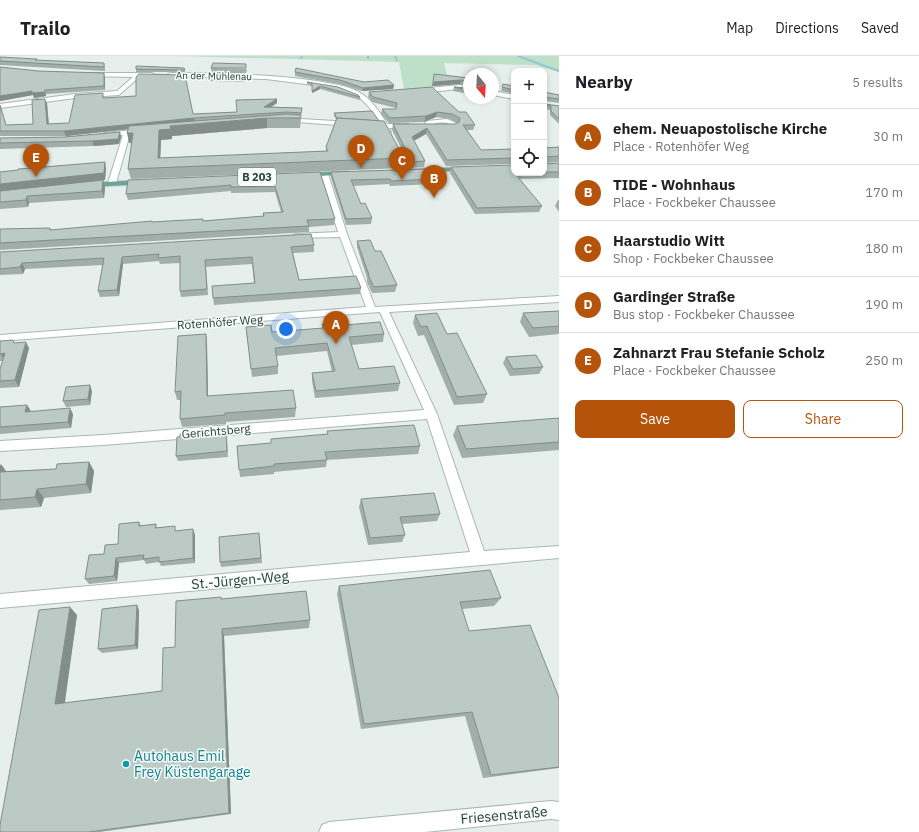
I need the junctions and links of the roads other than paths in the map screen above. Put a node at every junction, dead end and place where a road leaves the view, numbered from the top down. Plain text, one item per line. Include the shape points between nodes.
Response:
1 (80, 74) edge
2 (157, 75) edge
3 (164, 75) edge
4 (137, 76) junction
5 (463, 88) edge
6 (413, 91) edge
7 (368, 94) edge
8 (499, 94) edge
9 (361, 95) junction
10 (511, 96) edge
11 (0, 106) edge
12 (280, 120) edge
13 (420, 125) edge
14 (386, 127) junction
15 (149, 130) edge
16 (127, 133) junction
17 (97, 136) edge
18 (476, 168) edge
19 (404, 171) joint
20 (353, 173) edge
21 (324, 174) junction
22 (300, 175) edge
23 (151, 182) edge
24 (112, 183) junction
25 (81, 186) edge
26 (342, 234) junction
27 (287, 237) edge
28 (559, 299) edge
29 (377, 310) junction
30 (0, 338) edge
31 (431, 414) junction
32 (0, 446) edge
33 (559, 552) edge
34 (479, 558) junction
35 (0, 601) edge
36 (559, 811) edge
37 (329, 832) edge

1 - 4 street
2 - 4 street
3 - 9 street, An der Mühlenau via 303,80 339,87
4 - 11 street via 119,93
5 - 6 street
7 - 9 street
8 - 10 street
9 - 14 street, An der Mühlenau
12 - 14 street
13 - 14 street
14 - 19 street, An der Mühlenau
15 - 16 street
16 - 17 street
16 - 24 street
18 - 19 main road
20 - 21 main road
21 - 22 main road
21 - 26 street
23 - 24 main road
24 - 25 main road
26 - 27 street
26 - 29 street
28 - 29 street, Rotenhöfer Weg
29 - 30 street, Rotenhöfer Weg
29 - 31 street
31 - 32 street, Gerichtsberg
31 - 34 street
33 - 34 street, St.-Jürgen-Weg
34 - 35 street, St.-Jürgen-Weg
36 - 37 street, Friesenstraße

